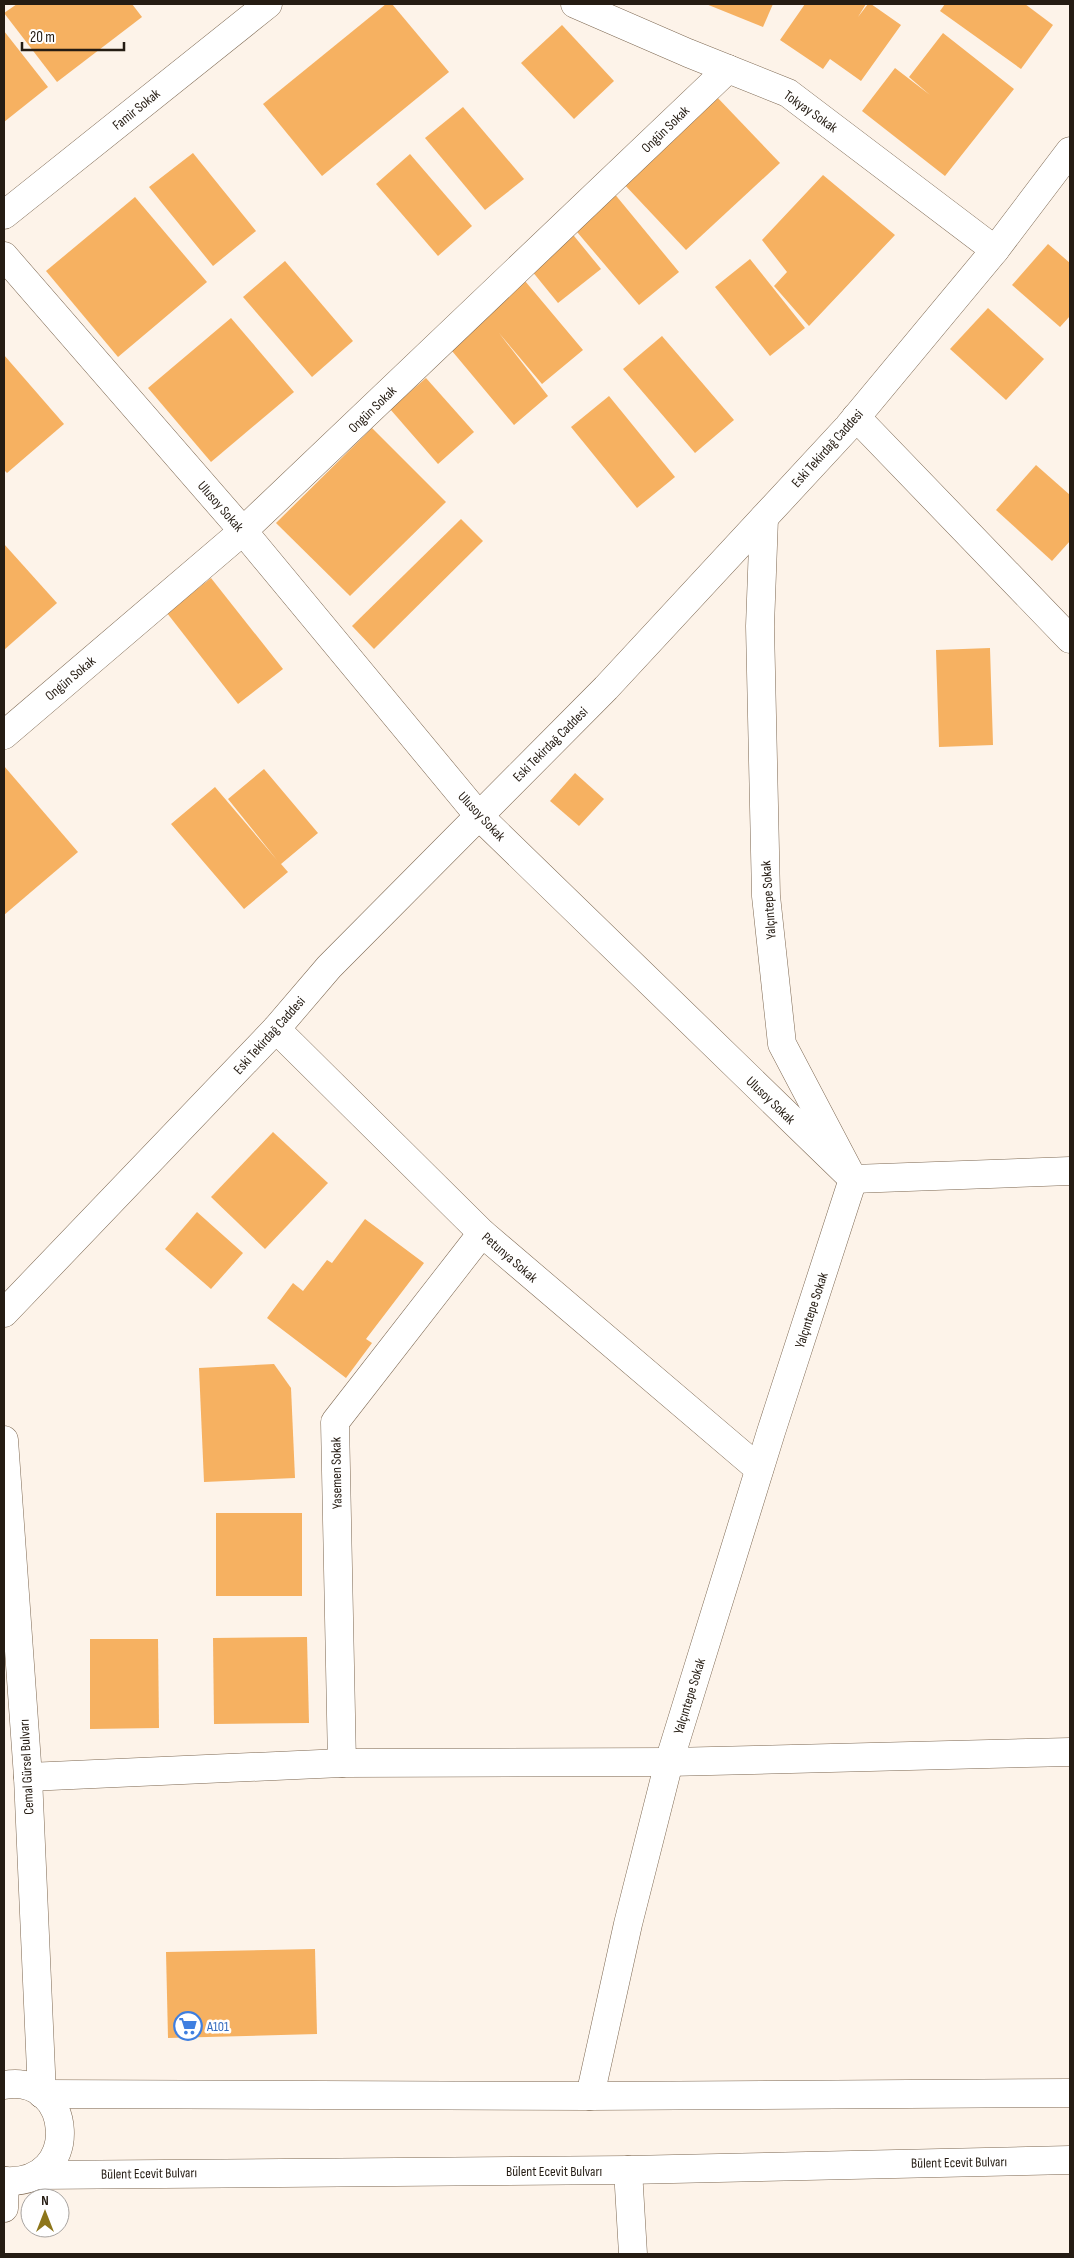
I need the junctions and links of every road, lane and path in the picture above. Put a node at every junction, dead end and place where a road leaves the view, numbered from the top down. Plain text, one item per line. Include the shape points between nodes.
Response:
1 (268, 4) edge
2 (575, 4) edge
3 (728, 69) junction
4 (1070, 151) edge
5 (4, 215) edge
6 (995, 250) junction
7 (4, 256) edge
8 (856, 417) junction
9 (764, 518) junction
10 (243, 531) junction
11 (1070, 639) edge
12 (4, 735) edge
13 (479, 816) junction
14 (276, 1029) junction
15 (1070, 1171) edge
16 (853, 1179) junction
17 (482, 1233) junction
18 (4, 1313) edge
19 (4, 1440) edge
20 (759, 1469) junction
21 (1070, 1752) edge
22 (669, 1762) junction
23 (342, 1763) junction
24 (28, 1777) junction
25 (4, 2085) edge
26 (1070, 2093) edge
27 (42, 2094) junction
28 (590, 2096) junction
29 (1070, 2160) edge
30 (628, 2170) junction
31 (37, 2175) junction
32 (4, 2190) edge
33 (633, 2254) edge

1 - 5 street, Famir Sokak
2 - 3 street, Tokyay Sokak
3 - 6 street, Tokyay Sokak via 788,93
3 - 10 street, Ongün Sokak
4 - 6 street, Eski Tekirdağ Caddesi
6 - 8 street, Eski Tekirdağ Caddesi
7 - 10 street, Ulusoy Sokak
8 - 9 street, Eski Tekirdağ Caddesi
8 - 11 street
9 - 13 street, Eski Tekirdağ Caddesi via 606,688
9 - 16 street, Yalçıntepe Sokak via 760,626 766,896 782,1044
10 - 12 street, Ongün Sokak
10 - 13 street, Ulusoy Sokak
13 - 14 street, Eski Tekirdağ Caddesi via 329,967
13 - 16 street, Ulusoy Sokak
14 - 17 street, Petunya Sokak
14 - 18 street, Eski Tekirdağ Caddesi
15 - 16 street
16 - 20 street, Yalçıntepe Sokak
17 - 20 street, Petunya Sokak
17 - 23 street, Yasemen Sokak via 335,1422
19 - 24 street, Cemal Gürsel Bulvarı
20 - 22 street, Yalçıntepe Sokak
21 - 22 street
22 - 23 street
22 - 28 street, Yalçıntepe Sokak via 628,1924
23 - 24 street
24 - 27 street, Cemal Gürsel Bulvarı
25 - 27 street via 28,2086
26 - 28 street
27 - 28 street
27 - 31 street via 53,2105 60,2120 61,2136 58,2151
29 - 30 street, Bülent Ecevit Bulvarı
30 - 31 street, Bülent Ecevit Bulvarı
30 - 33 street
31 - 32 street, Bülent Ecevit Bulvarı

